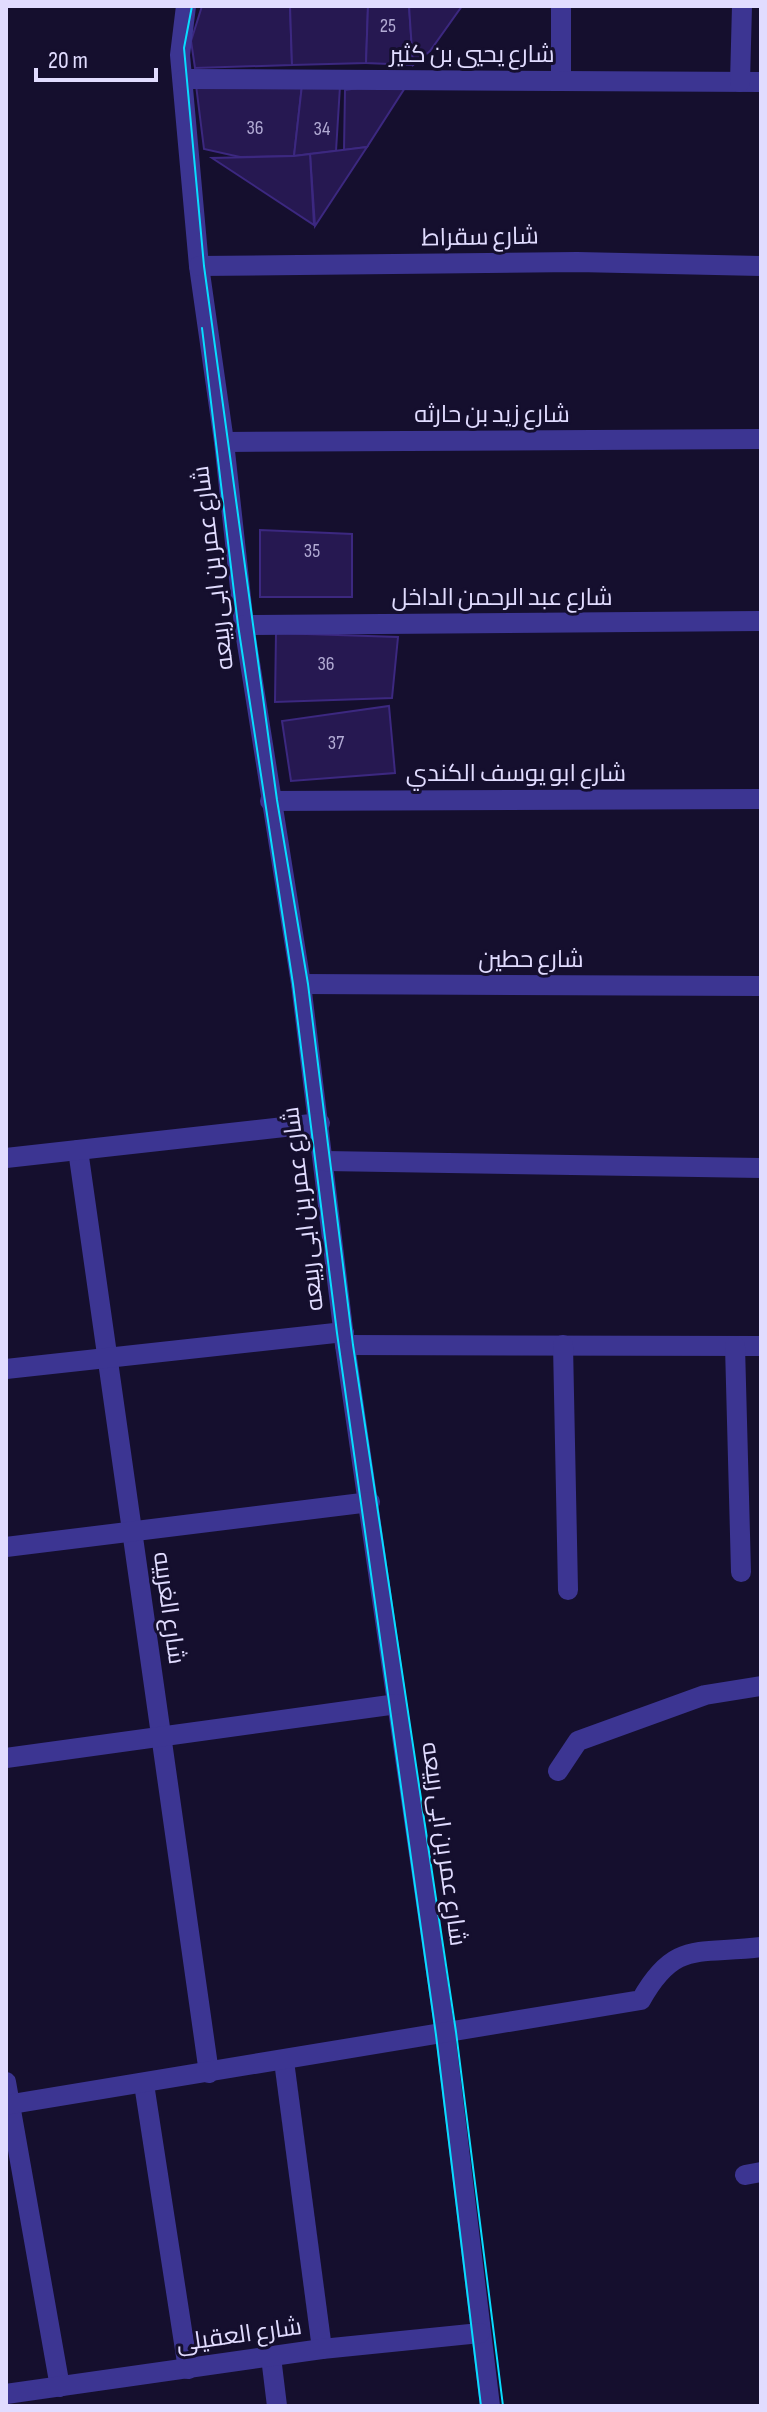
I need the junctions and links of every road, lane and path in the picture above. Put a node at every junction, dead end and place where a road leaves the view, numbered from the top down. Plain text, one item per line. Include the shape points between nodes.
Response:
1 (186, 6) edge
2 (561, 6) edge
3 (742, 6) edge
4 (184, 79) junction
5 (561, 81) junction
6 (751, 82) edge
7 (199, 266) junction
8 (761, 266) edge
9 (761, 439) edge
10 (224, 442) junction
11 (761, 621) edge
12 (244, 625) junction
13 (761, 799) edge
14 (270, 801) junction
15 (301, 984) junction
16 (761, 986) edge
17 (320, 1123) junction
18 (78, 1150) junction
19 (6, 1158) edge
20 (325, 1161) junction
21 (761, 1168) edge
22 (345, 1338) junction
23 (563, 1345) junction
24 (735, 1346) junction
25 (761, 1346) edge
26 (107, 1357) junction
27 (6, 1369) edge
28 (370, 1502) junction
29 (132, 1532) junction
30 (6, 1547) edge
31 (741, 1572) dead end
32 (568, 1590) dead end
33 (761, 1686) edge
34 (397, 1704) junction
35 (161, 1737) junction
36 (6, 1758) edge
37 (558, 1771) dead end
38 (761, 1947) edge
39 (451, 2033) junction
40 (284, 2061) junction
41 (209, 2073) junction
42 (6, 2082) edge
43 (144, 2084) junction
44 (8, 2105) edge
45 (480, 2333) junction
46 (322, 2349) junction
47 (271, 2357) junction
48 (188, 2369) junction
49 (60, 2387) junction
50 (6, 2394) edge
51 (277, 2406) edge
52 (490, 2406) edge

1 - 4 street, شارع عمر بن ابى ربيعه via 180,42
2 - 5 street
3 - 6 street
4 - 5 street, شارع يحيي بن كثير
4 - 7 street, شارع عمر بن ابى ربيعه
5 - 6 street, شارع يحيي بن كثير
7 - 8 street, شارع سقراط
7 - 10 street, شارع عمر بن ابى ربيعه
9 - 10 street, شارع زيد بن حارثه
10 - 12 street, شارع عمر بن ابى ربيعه
11 - 12 street, شارع عبد الرحمن الداخل
12 - 14 street, شارع عمر بن ابى ربيعه
13 - 14 street, شارع ابو يوسف الكندي
14 - 15 street, شارع عمر بن ابى ربيعه
15 - 16 street, شارع حطين
15 - 17 street, شارع عمر بن ابى ربيعه
17 - 18 street
17 - 20 street, شارع عمر بن ابى ربيعه
18 - 19 street
18 - 26 street, شارع الغربيه
20 - 21 street
20 - 22 street, شارع عمر بن ابى ربيعه
22 - 23 street
22 - 26 street
22 - 28 street, شارع عمر بن ابى ربيعه
23 - 24 street
23 - 32 street
24 - 25 street
24 - 31 street
26 - 27 street
26 - 29 street, شارع الغربيه
28 - 29 street
28 - 34 street, شارع عمر بن ابى ربيعه
29 - 30 street
29 - 35 street, شارع الغربيه
33 - 37 street via 705,1695 578,1741
34 - 35 street
34 - 39 street, شارع عمر بن ابى ربيعه
35 - 36 street
35 - 41 street, شارع الغربيه
38 - 39 street via 676,1956 656,1972 641,2000
39 - 40 street
39 - 45 street, شارع عمر بن ابى ربيعه
40 - 41 street
40 - 46 street
41 - 43 street
42 - 44 street
43 - 44 street
43 - 48 street
44 - 49 street
45 - 46 street, شارع العقيلى
45 - 52 street, شارع عمر بن ابى ربيعه
46 - 47 street, شارع العقيلى
47 - 48 street, شارع العقيلى
47 - 51 street
48 - 49 street, شارع العقيلى
49 - 50 street, شارع العقيلى

